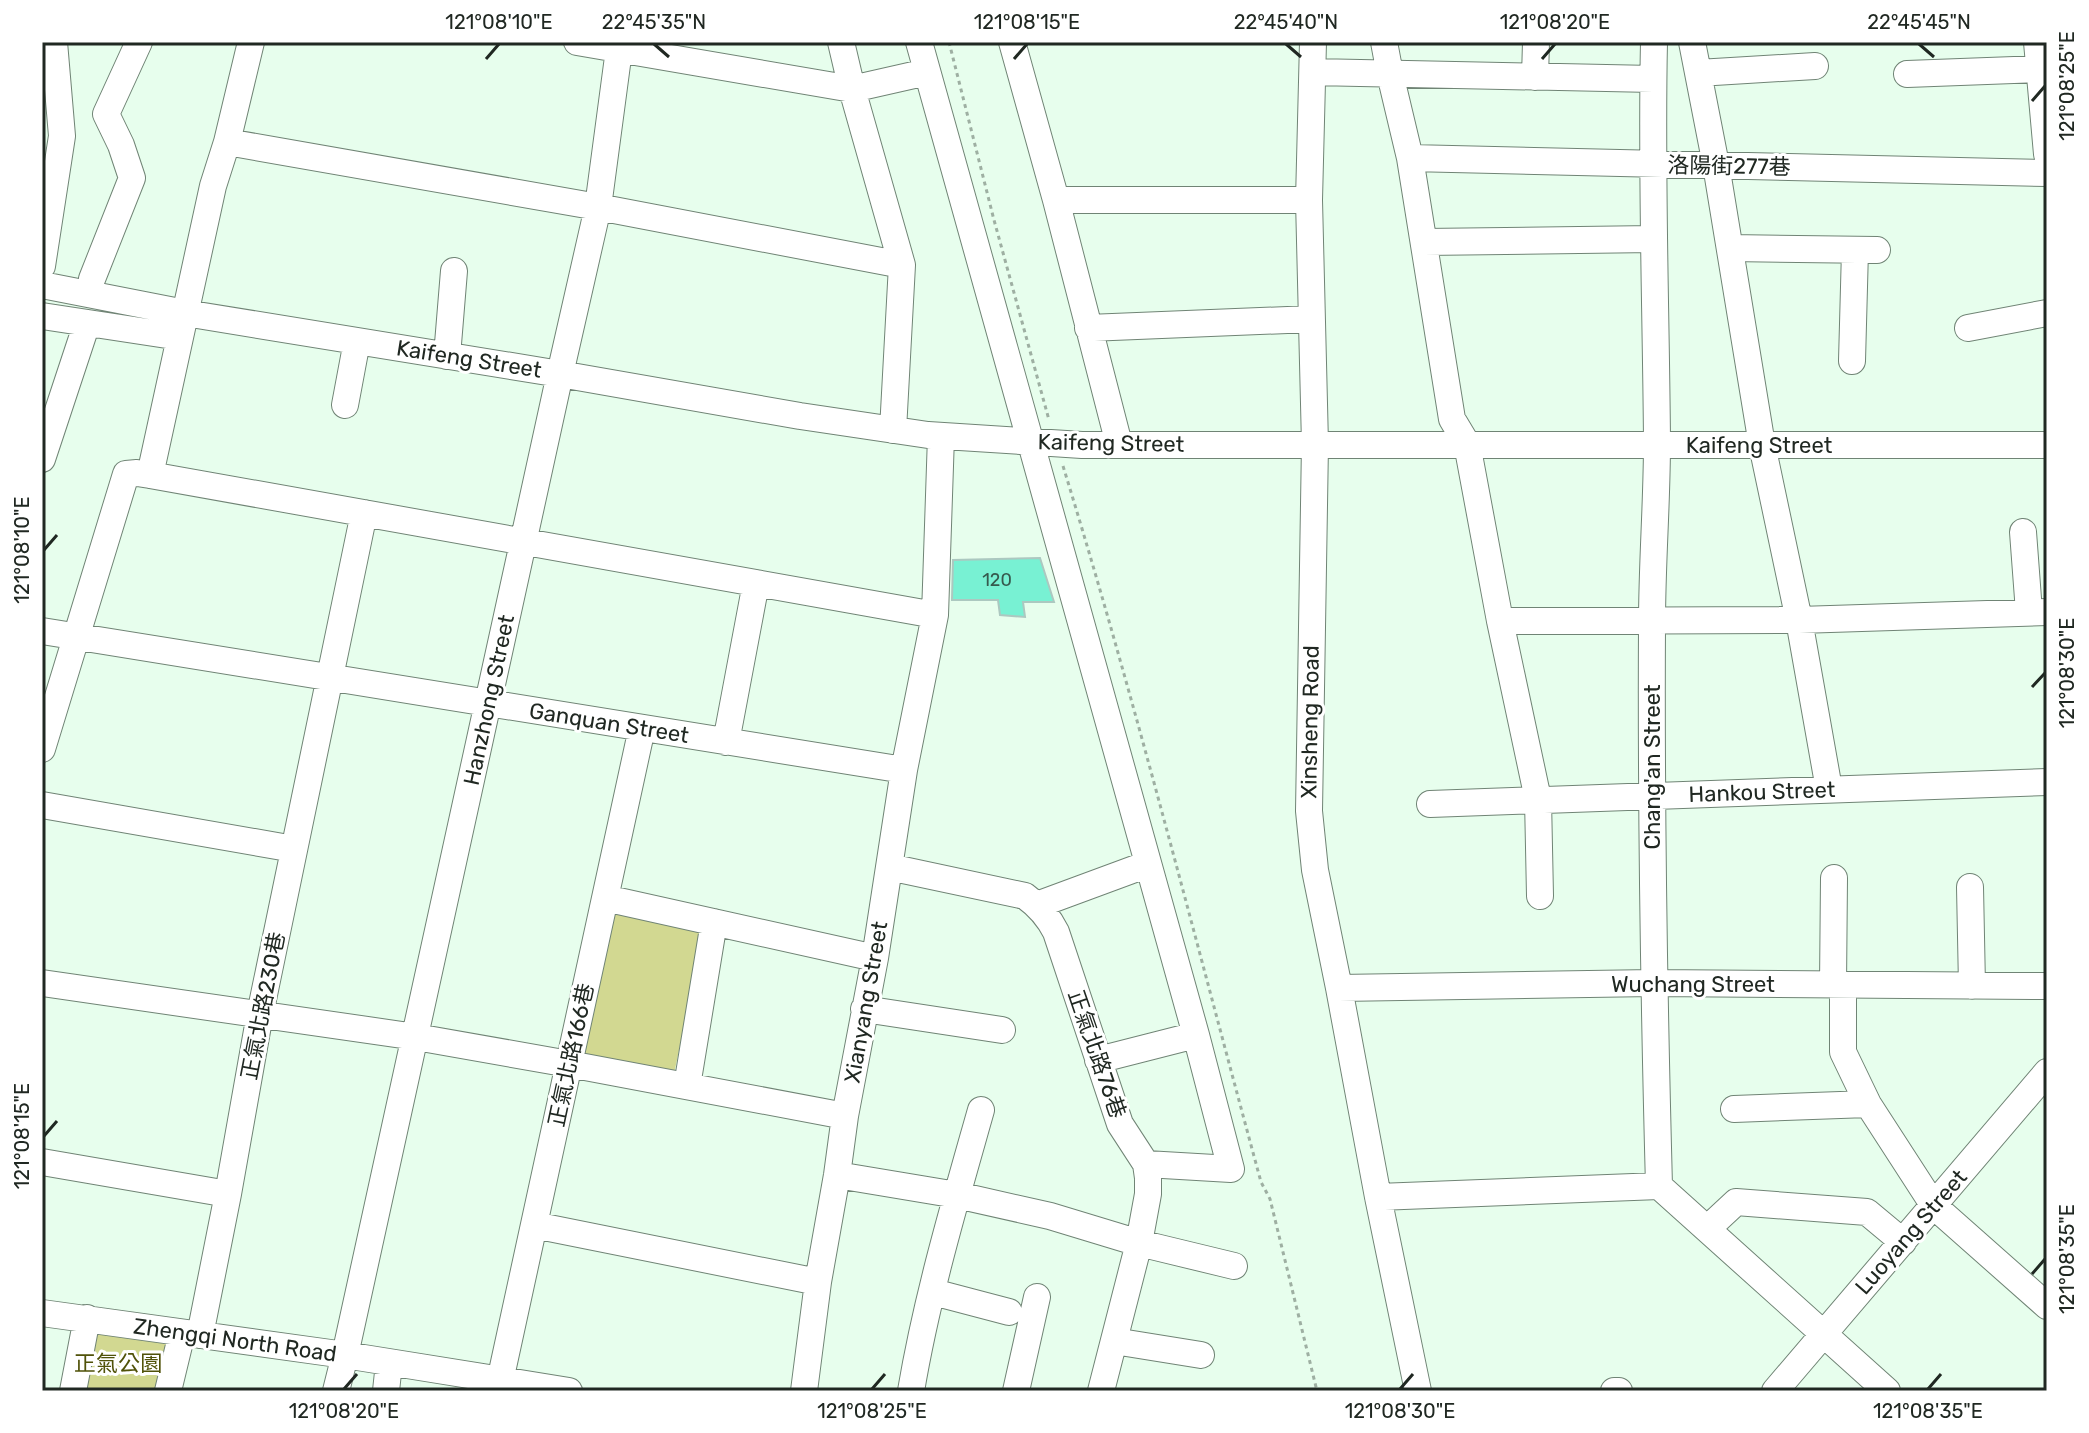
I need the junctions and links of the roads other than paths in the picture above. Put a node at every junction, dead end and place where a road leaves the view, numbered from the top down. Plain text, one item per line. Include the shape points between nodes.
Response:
1 (54, 42) edge
2 (139, 42) edge
3 (251, 42) edge
4 (577, 42) edge
5 (841, 42) edge
6 (919, 42) edge
7 (1012, 42) edge
8 (1313, 42) edge
9 (1384, 42) edge
10 (1536, 42) edge
11 (1654, 42) edge
12 (1692, 42) edge
13 (2037, 42) edge
14 (619, 46) edge
15 (1815, 66) dead end
16 (2039, 69) junction
17 (927, 72) junction
18 (1313, 72) junction
19 (1698, 73) junction
20 (1390, 74) junction
21 (1907, 74) dead end
22 (1535, 77) junction
23 (1653, 79) junction
24 (852, 89) junction
25 (227, 142) junction
26 (2047, 154) edge
27 (1410, 158) junction
28 (1652, 165) junction
29 (1716, 165) junction
30 (2047, 173) edge
31 (1056, 200) junction
32 (1309, 200) junction
33 (598, 207) junction
34 (1653, 239) junction
35 (1424, 242) junction
36 (1730, 248) junction
37 (902, 265) junction
38 (42, 268) edge
39 (454, 271) dead end
40 (92, 279) junction
41 (42, 285) edge
42 (2047, 313) edge
43 (42, 316) edge
44 (184, 316) junction
45 (1311, 319) junction
46 (87, 323) junction
47 (1088, 328) junction
48 (1968, 328) dead end
49 (357, 341) junction
50 (447, 356) junction
51 (1852, 361) dead end
52 (560, 374) junction
53 (345, 405) dead end
54 (893, 430) junction
55 (941, 436) junction
56 (1031, 441) junction
57 (1119, 444) junction
58 (1315, 444) junction
59 (1467, 444) junction
60 (1657, 445) junction
61 (1762, 445) junction
62 (2047, 445) edge
63 (42, 459) edge
64 (144, 474) junction
65 (364, 513) junction
66 (2023, 532) dead end
67 (524, 540) junction
68 (756, 583) junction
69 (2038, 612) edge
70 (935, 615) junction
71 (1652, 619) junction
72 (1799, 620) junction
73 (1500, 621) junction
74 (42, 631) edge
75 (77, 638) junction
76 (330, 678) junction
77 (488, 704) junction
78 (642, 728) junction
79 (726, 742) junction
80 (42, 749) edge
81 (904, 770) junction
82 (2047, 782) edge
83 (1829, 789) junction
84 (1651, 795) junction
85 (1538, 799) junction
86 (1430, 804) dead end
87 (42, 805) edge
88 (294, 849) junction
89 (1148, 864) junction
90 (889, 867) junction
91 (1834, 878) dead end
92 (1970, 887) dead end
93 (1540, 896) dead end
94 (605, 898) junction
95 (1037, 905) junction
96 (714, 922) junction
97 (875, 958) junction
98 (42, 983) edge
99 (1653, 983) junction
100 (1838, 985) junction
101 (1972, 986) junction
102 (2047, 986) edge
103 (1339, 988) junction
104 (864, 1009) junction
105 (260, 1014) junction
106 (1002, 1030) dead end
107 (1196, 1035) junction
108 (416, 1037) junction
109 (1098, 1060) junction
110 (569, 1064) junction
111 (2047, 1072) edge
112 (687, 1086) junction
113 (1868, 1104) junction
114 (1734, 1109) dead end
115 (981, 1110) dead end
116 (845, 1116) junction
117 (42, 1162) edge
118 (1146, 1164) junction
119 (837, 1175) junction
120 (1659, 1186) junction
121 (228, 1194) junction
122 (957, 1195) junction
123 (1378, 1197) junction
124 (1934, 1206) junction
125 (534, 1225) junction
126 (1707, 1229) junction
127 (1903, 1242) junction
128 (1139, 1243) junction
129 (1234, 1266) dead end
130 (818, 1282) junction
131 (933, 1292) junction
132 (1037, 1297) dead end
133 (2047, 1306) edge
134 (1009, 1312) dead end
135 (42, 1313) edge
136 (87, 1318) junction
137 (191, 1334) junction
138 (1823, 1335) junction
139 (1114, 1341) junction
140 (345, 1355) junction
141 (1201, 1355) dead end
142 (389, 1363) junction
143 (500, 1381) junction
144 (73, 1391) edge
145 (168, 1391) edge
146 (336, 1391) edge
147 (386, 1391) edge
148 (569, 1391) edge
149 (804, 1391) edge
150 (911, 1391) edge
151 (1016, 1391) edge
152 (1101, 1391) edge
153 (1418, 1391) edge
154 (1775, 1391) edge
155 (1887, 1391) edge

1 - 38 street via 62,136
2 - 40 street via 106,114 132,178
3 - 25 street
4 - 14 street
5 - 24 street
6 - 17 street
7 - 31 street
8 - 18 street, Xinsheng Road
9 - 20 street
10 - 22 street
11 - 23 street, Chang'an Street
12 - 19 street
13 - 16 street
14 - 24 street
14 - 33 street, Hanzhong Street
15 - 19 street
16 - 21 street
16 - 26 street
17 - 24 street
17 - 56 street
18 - 20 street
18 - 32 street, Xinsheng Road
19 - 29 street
20 - 22 street
20 - 27 street
22 - 23 street
23 - 28 street, Chang'an Street
24 - 37 street
25 - 33 street
25 - 44 street
27 - 28 street, 洛陽街277巷
27 - 35 street
28 - 29 street, 洛陽街277巷
28 - 34 street, Chang'an Street
29 - 30 street, 洛陽街277巷
29 - 36 street
31 - 32 street
31 - 47 street
32 - 45 street, Xinsheng Road
33 - 37 street
33 - 52 street, Hanzhong Street
34 - 35 street
34 - 60 street, Chang'an Street
35 - 59 street via 1452,419
36 - 51 street via 1866,250
36 - 61 street
37 - 54 street
38 - 40 street
39 - 50 street
40 - 44 street
41 - 44 street
42 - 48 street
43 - 46 street
44 - 46 street
44 - 49 street, Kaifeng Street
44 - 64 street
45 - 47 street
45 - 58 street, Xinsheng Road
46 - 63 street
47 - 57 street
49 - 50 street, Kaifeng Street
49 - 53 street
50 - 52 street, Kaifeng Street
52 - 54 street, Kaifeng Street
52 - 67 street, Hanzhong Street
54 - 55 street, Kaifeng Street
55 - 56 street, Kaifeng Street
55 - 70 street, Xianyang Street
56 - 57 street, Kaifeng Street
56 - 89 street
57 - 58 street, Kaifeng Street
58 - 59 street, Kaifeng Street
58 - 103 street, Xinsheng Road via 1309,811
59 - 60 street, Kaifeng Street
59 - 73 street
60 - 61 street, Kaifeng Street
60 - 71 street, Chang'an Street
61 - 62 street, Kaifeng Street
61 - 72 street
64 - 65 street
64 - 75 street via 126,474
65 - 67 street
65 - 76 street, 正氣北路230巷
66 - 69 street
67 - 68 street
67 - 77 street, Hanzhong Street
68 - 70 street
68 - 79 street
69 - 72 street
70 - 81 street, Xianyang Street
71 - 72 street
71 - 73 street
71 - 84 street, Chang'an Street
72 - 83 street
73 - 85 street
74 - 75 street, Ganquan Street
75 - 76 street, Ganquan Street
75 - 80 street
76 - 77 street, Ganquan Street
76 - 88 street, 正氣北路230巷
77 - 78 street, Ganquan Street
77 - 108 street, Hanzhong Street
78 - 79 street, Ganquan Street
78 - 94 street, 正氣北路166巷
79 - 81 street, Ganquan Street
81 - 90 street, Xianyang Street
82 - 83 street, Hankou Street
83 - 84 street, Hankou Street
84 - 85 street, Hankou Street
84 - 99 street, Chang'an Street
85 - 86 street, Hankou Street
85 - 93 street
87 - 88 street
88 - 105 street, 正氣北路230巷
89 - 95 street
89 - 107 street
90 - 95 street via 1025,896
90 - 97 street, Xianyang Street
91 - 100 street
92 - 101 street
94 - 96 street
94 - 110 street, 正氣北路166巷
95 - 109 street, 正氣北路76巷 via 1056,932
96 - 97 street
96 - 112 street
97 - 104 street, Xianyang Street
98 - 105 street
99 - 100 street, Wuchang Street
99 - 103 street, Wuchang Street
99 - 120 street, Chang'an Street
100 - 101 street, Wuchang Street
100 - 113 street via 1843,1052
101 - 102 street, Wuchang Street
103 - 123 street, Xinsheng Road
104 - 106 street
104 - 116 street, Xianyang Street
105 - 108 street
105 - 121 street, 正氣北路230巷
107 - 109 street
107 - 118 street via 1231,1169
108 - 110 street
108 - 140 street, Hanzhong Street
109 - 118 street, 正氣北路76巷 via 1120,1124
110 - 112 street
110 - 125 street, 正氣北路166巷
111 - 124 street, Luoyang Street
112 - 116 street
113 - 114 street
113 - 124 street
115 - 122 street
116 - 119 street, Xianyang Street
117 - 121 street
118 - 128 street via 1148,1194
119 - 122 street
119 - 130 street, Xianyang Street
120 - 123 street
120 - 126 street
121 - 137 street, 正氣北路230巷
122 - 128 street
122 - 131 street
123 - 153 street, Xinsheng Road
124 - 127 street, Luoyang Street
124 - 133 street
125 - 130 street
125 - 143 street, 正氣北路166巷
126 - 127 street via 1736,1202 1867,1212
126 - 138 street
127 - 138 street, Luoyang Street
128 - 129 street
128 - 139 street
130 - 149 street, Xianyang Street
131 - 134 street
131 - 150 street
132 - 151 street
135 - 136 street, Zhengqi North Road
136 - 137 street, Zhengqi North Road
136 - 144 street
137 - 140 street, Zhengqi North Road
137 - 145 street, 正氣北路230巷
138 - 154 street, Luoyang Street
138 - 155 street
139 - 141 street
139 - 152 street
140 - 142 street, Zhengqi North Road
140 - 146 street, Hanzhong Street
142 - 143 street, Zhengqi North Road
142 - 147 street
143 - 148 street, Zhengqi North Road

